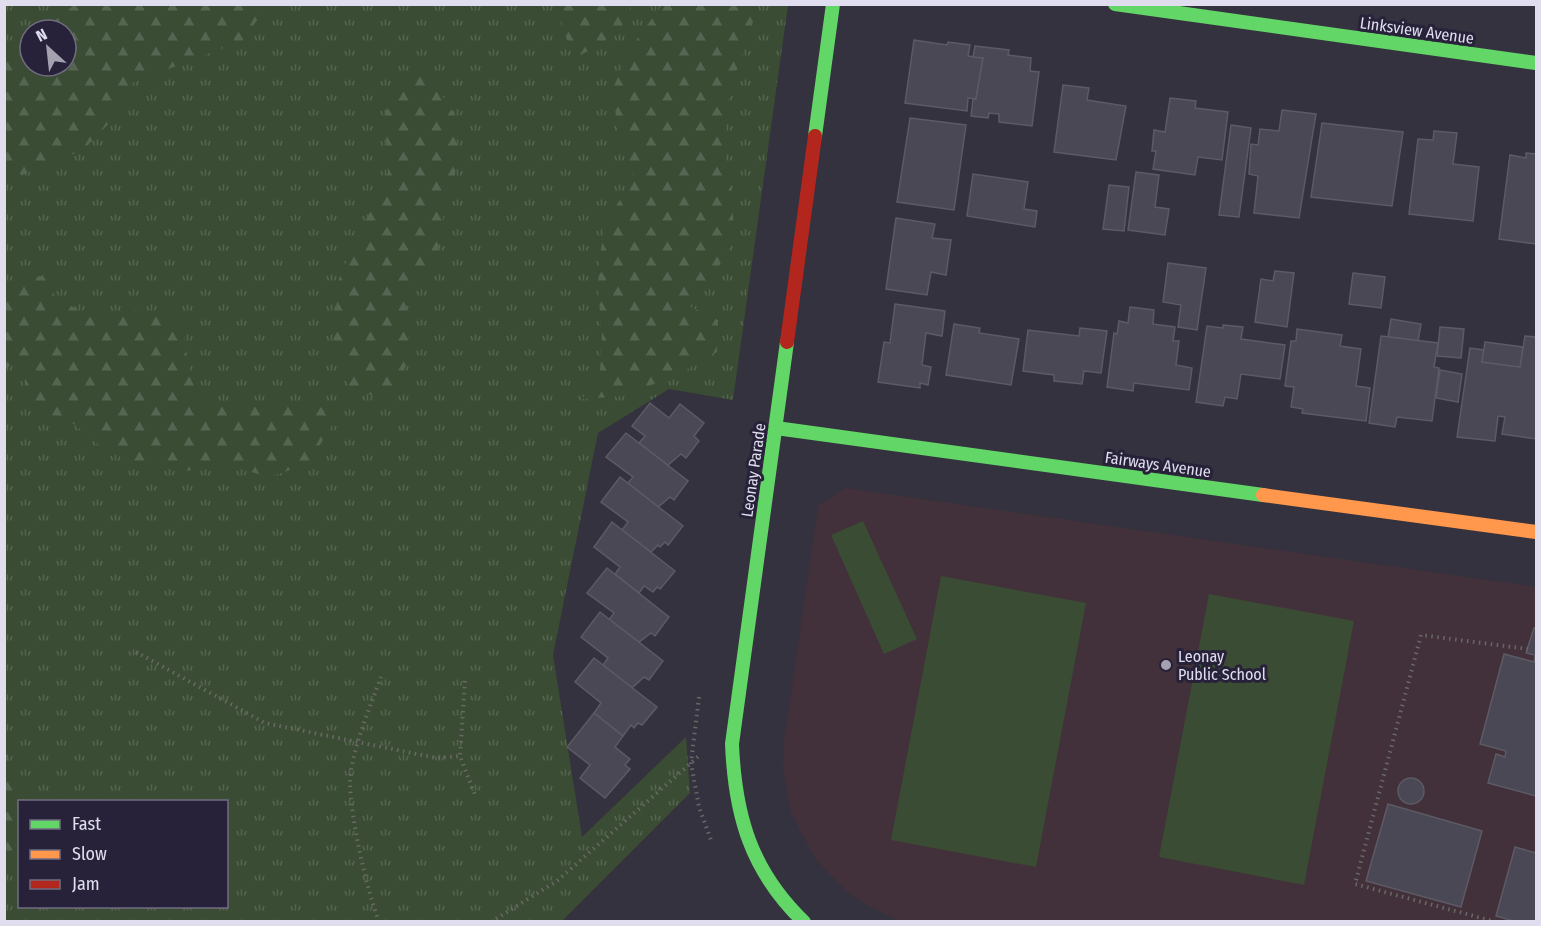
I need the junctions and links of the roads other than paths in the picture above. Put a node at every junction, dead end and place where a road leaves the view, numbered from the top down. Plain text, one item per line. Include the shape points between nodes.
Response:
1 (834, 4) edge
2 (1114, 4) edge
3 (1536, 63) edge
4 (776, 428) junction
5 (1536, 532) edge
6 (804, 921) edge

1 - 4 street, Leonay Parade
2 - 3 street, Linksview Avenue
4 - 5 street, Fairways Avenue
4 - 6 street, Leonay Parade via 733,734 732,766 735,800 748,843 771,883

